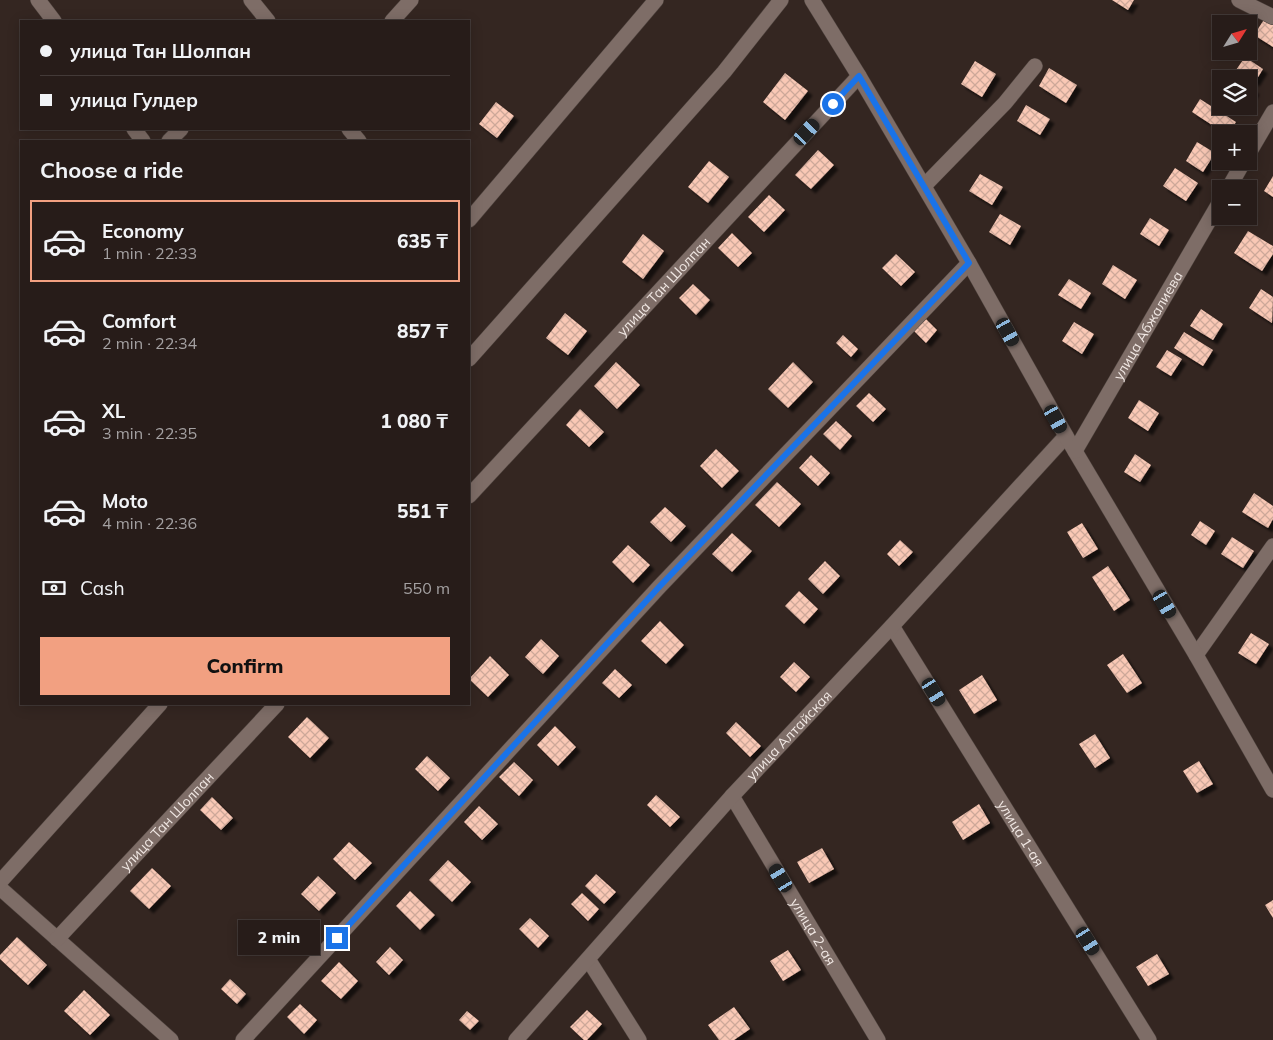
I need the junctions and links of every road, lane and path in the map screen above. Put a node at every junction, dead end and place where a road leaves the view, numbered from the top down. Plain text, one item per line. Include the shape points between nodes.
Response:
1 (38, 0) edge
2 (252, 0) edge
3 (411, 0) edge
4 (656, 0) edge
5 (781, 0) edge
6 (812, 0) edge
7 (1239, 0) edge
8 (1273, 17) edge
9 (53, 20) edge
10 (267, 20) edge
11 (393, 20) edge
12 (1035, 66) dead end
13 (859, 76) junction
14 (1273, 112) edge
15 (180, 130) edge
16 (350, 130) edge
17 (1257, 139) edge
18 (170, 140) edge
19 (358, 140) edge
20 (924, 186) junction
21 (1212, 216) edge
22 (470, 219) edge
23 (969, 263) junction
24 (470, 357) edge
25 (1066, 436) junction
26 (1075, 452) junction
27 (470, 495) edge
28 (1273, 546) edge
29 (892, 626) junction
30 (1196, 655) junction
31 (159, 705) edge
32 (276, 705) edge
33 (1273, 790) edge
34 (732, 796) junction
35 (0, 882) edge
36 (0, 888) edge
37 (57, 939) junction
38 (588, 959) junction
39 (170, 1040) edge
40 (243, 1040) edge
41 (516, 1040) edge
42 (638, 1040) edge
43 (878, 1040) edge
44 (1149, 1040) edge

1 - 9 street
2 - 10 street
3 - 11 street
4 - 22 street
5 - 24 street via 724,72
6 - 13 street
7 - 8 street
12 - 20 street via 1006,103
13 - 20 street
13 - 27 street, улица Тан Шолпан
14 - 17 street
15 - 18 street
16 - 19 street
20 - 23 street
21 - 26 street, улица Абжалиева
23 - 25 street
23 - 40 street via 660,586
25 - 26 street
25 - 29 street, улица Алтайская
26 - 30 street
28 - 30 street
29 - 34 street, улица Алтайская
29 - 44 street, улица 1-ая
30 - 33 street
31 - 35 street
32 - 37 street, улица Тан Шолпан
34 - 38 street, улица Алтайская
34 - 43 street, улица 2-ая
36 - 37 street
37 - 39 street
38 - 41 street, улица Алтайская
38 - 42 street

